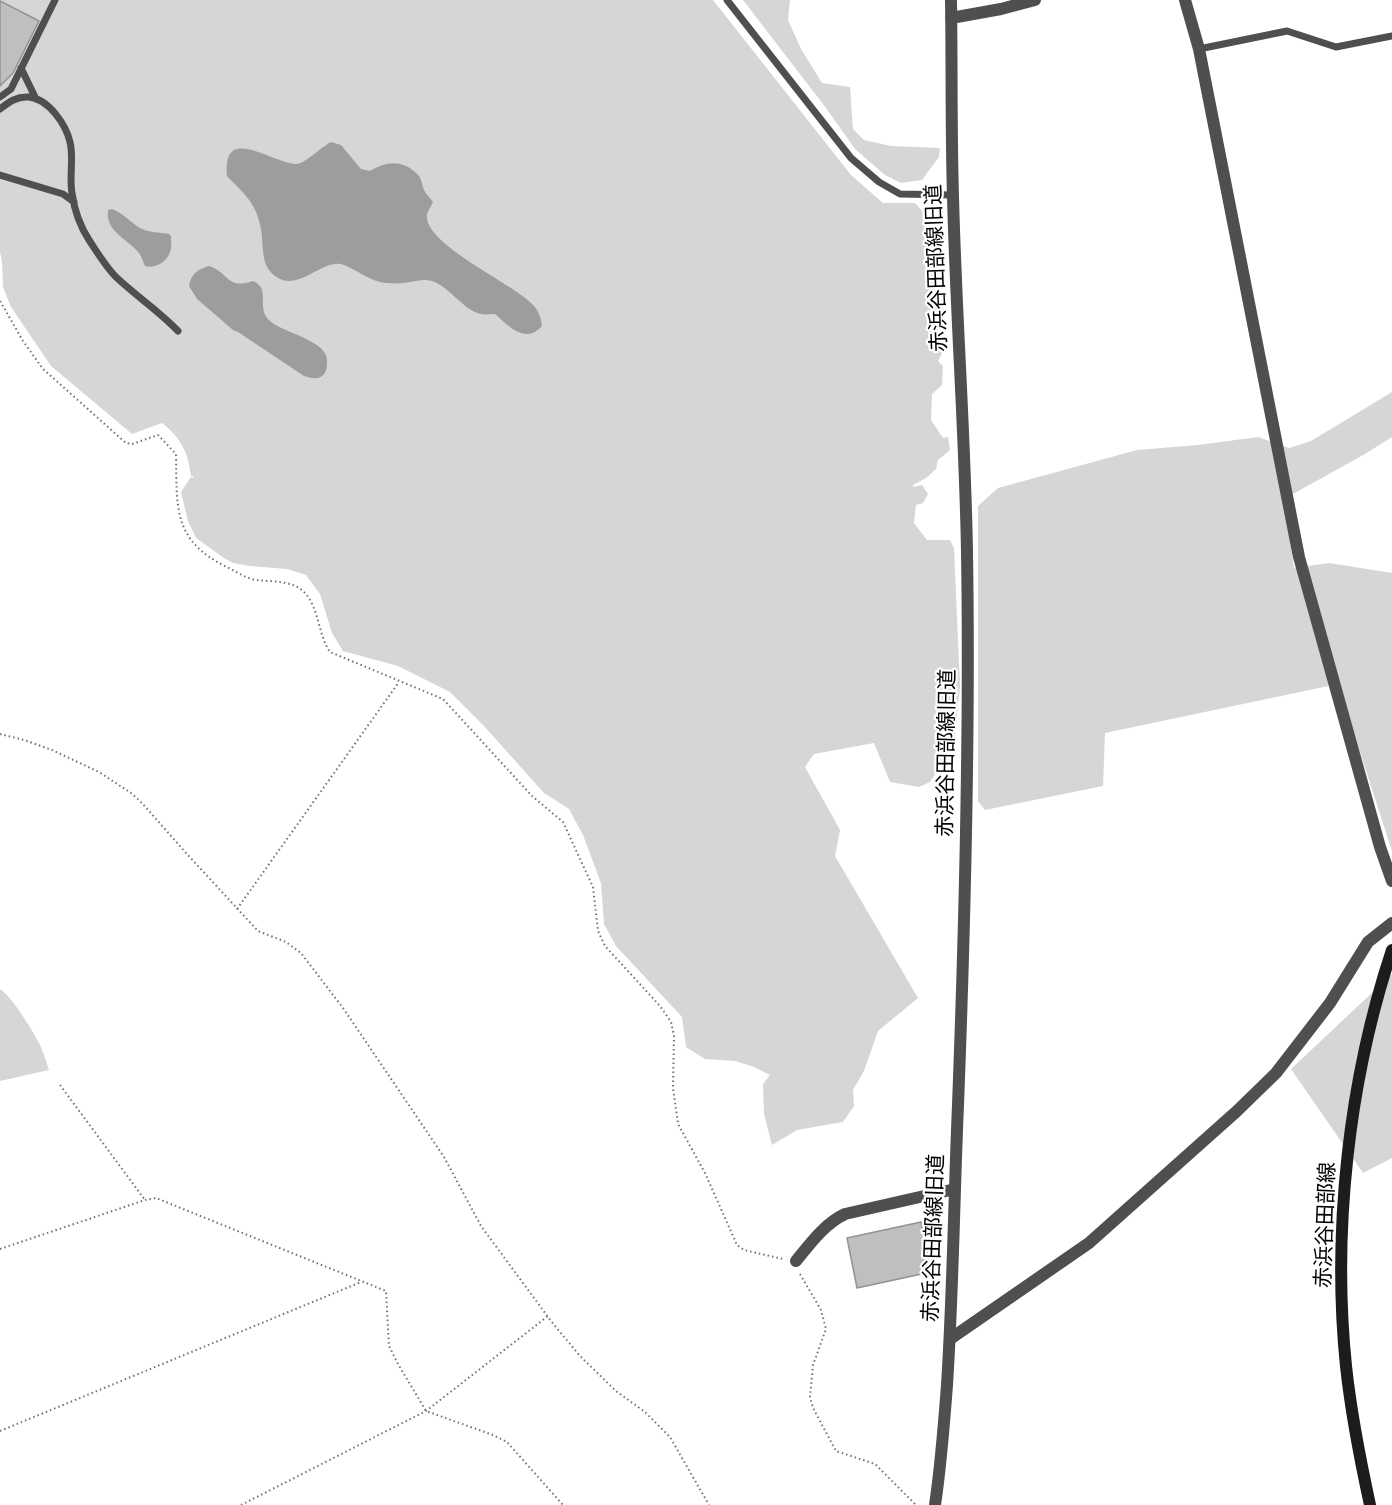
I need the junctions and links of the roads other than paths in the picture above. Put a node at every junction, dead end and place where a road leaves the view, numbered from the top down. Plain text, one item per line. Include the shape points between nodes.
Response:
1 (55, 0) edge
2 (727, 0) edge
3 (951, 0) edge
4 (1035, 0) edge
5 (1185, 0) edge
6 (951, 18) junction
7 (1392, 36) edge
8 (1199, 49) junction
9 (21, 68) junction
10 (0, 97) edge
11 (36, 99) junction
12 (0, 109) edge
13 (0, 176) edge
14 (70, 180) junction
15 (55, 192) junction
16 (952, 195) junction
17 (74, 202) junction
18 (178, 331) dead end
19 (1392, 881) edge
20 (1392, 923) edge
21 (1392, 950) edge
22 (955, 1189) junction
23 (796, 1262) road end
24 (950, 1339) junction
25 (935, 1505) edge
26 (1370, 1505) edge

1 - 9 lane
2 - 16 lane via 852,158 879,182 900,194
3 - 6 street, 赤浜谷田部線旧道
4 - 6 street
5 - 8 street
6 - 16 street, 赤浜谷田部線旧道
7 - 8 lane via 1336,47 1287,31
8 - 19 street via 1299,557
9 - 10 lane via 11,89
9 - 11 lane
11 - 12 lane via 13,100
11 - 14 lane via 55,112 71,144
13 - 15 lane
14 - 15 lane via 63,190
14 - 17 lane
15 - 17 lane
16 - 22 street, 赤浜谷田部線旧道 via 965,480 968,702
17 - 18 lane via 88,238 114,275
20 - 24 street via 1368,942 1330,1003 1269,1081 1089,1243
21 - 26 main road, 赤浜谷田部線 via 1362,1060 1350,1129 1341,1241 1346,1365
22 - 23 street via 844,1214 834,1219
22 - 24 street, 赤浜谷田部線旧道
24 - 25 street, 赤浜谷田部線旧道

